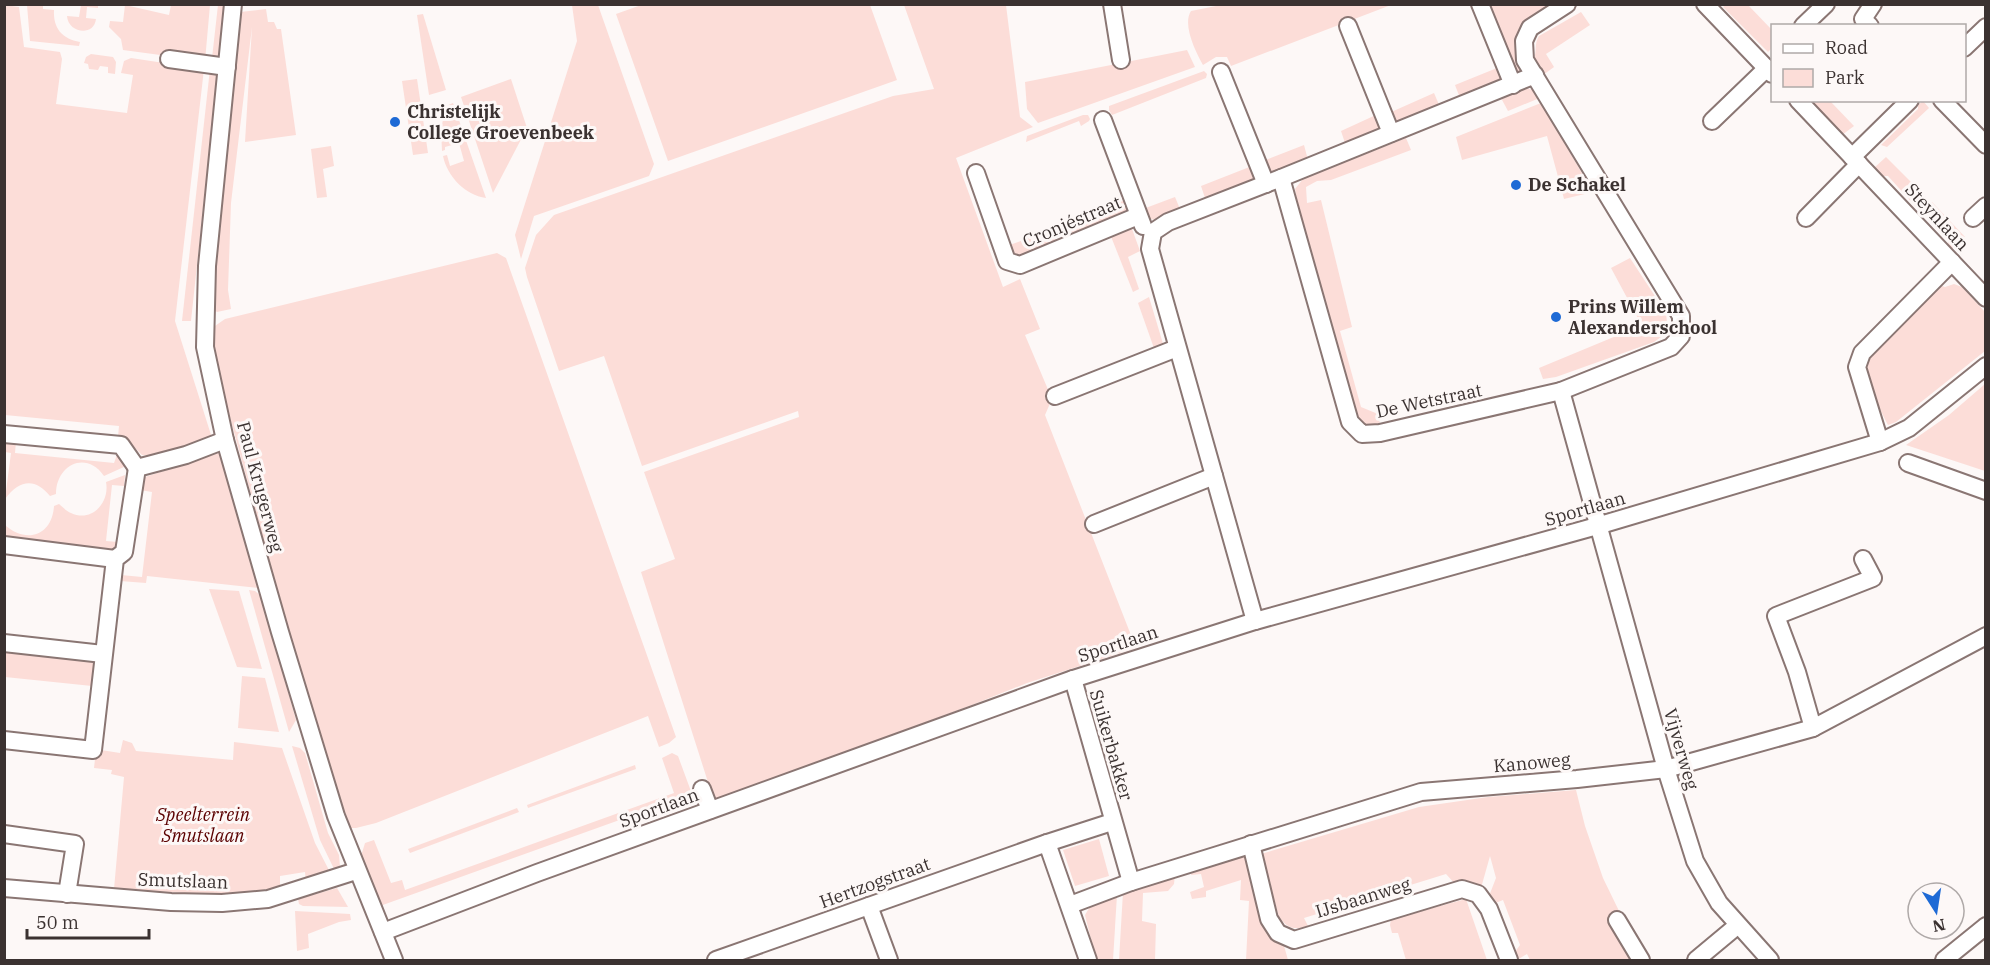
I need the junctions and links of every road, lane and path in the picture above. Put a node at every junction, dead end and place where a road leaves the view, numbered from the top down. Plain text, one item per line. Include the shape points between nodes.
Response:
1 (233, 4) edge
2 (1112, 4) edge
3 (1480, 4) edge
4 (1567, 4) edge
5 (1705, 4) edge
6 (1826, 4) edge
7 (1873, 4) edge
8 (1805, 24) edge
9 (1868, 24) edge
10 (1348, 26) dead end
11 (1986, 27) edge
12 (1966, 47) edge
13 (169, 59) dead end
14 (1121, 60) dead end
15 (227, 67) junction
16 (1770, 71) edge
17 (1221, 72) dead end
18 (1535, 75) junction
19 (1513, 85) junction
20 (1800, 102) edge
21 (1909, 102) edge
22 (1944, 102) edge
23 (1103, 120) dead end
24 (1712, 121) dead end
25 (1391, 133) junction
26 (1986, 146) edge
27 (1856, 160) junction
28 (976, 173) dead end
29 (1274, 181) junction
30 (1986, 206) edge
31 (1138, 216) junction
32 (1806, 218) dead end
33 (1973, 218) dead end
34 (1153, 232) junction
35 (1952, 262) junction
36 (1986, 298) edge
37 (1177, 348) junction
38 (1986, 366) edge
39 (1560, 391) junction
40 (1055, 396) dead end
41 (4, 434) edge
42 (225, 440) junction
43 (1880, 442) junction
44 (1908, 464) dead end
45 (137, 468) junction
46 (1214, 477) junction
47 (1986, 491) edge
48 (1094, 524) dead end
49 (1597, 526) junction
50 (4, 544) edge
51 (115, 558) junction
52 (1863, 559) dead end
53 (1255, 621) junction
54 (1986, 636) edge
55 (4, 643) edge
56 (103, 654) junction
57 (1072, 679) junction
58 (1813, 728) junction
59 (4, 740) edge
60 (1666, 769) junction
61 (702, 789) dead end
62 (710, 810) junction
63 (1112, 822) junction
64 (4, 834) edge
65 (1047, 843) junction
66 (1251, 844) junction
67 (356, 871) junction
68 (1131, 882) junction
69 (4, 888) edge
70 (67, 894) junction
71 (1070, 905) junction
72 (868, 906) junction
73 (1617, 920) dead end
74 (1738, 925) junction
75 (1986, 926) edge
76 (383, 932) junction
77 (394, 960) edge
78 (716, 960) edge
79 (889, 960) edge
80 (1088, 960) edge
81 (1509, 960) edge
82 (1641, 960) edge
83 (1696, 960) edge
84 (1770, 960) edge
85 (1944, 960) edge

1 - 15 street, Paul Krugerweg
2 - 14 street
3 - 19 street
4 - 18 street via 1530,28 1524,41 1525,60
5 - 16 street
6 - 8 street
7 - 9 street via 1863,19
10 - 25 street
11 - 12 street
13 - 15 street
15 - 42 street, Paul Krugerweg via 205,321 206,347
16 - 24 street
17 - 29 street
18 - 19 street
18 - 39 street via 1681,316 1681,336 1671,347
19 - 25 street
20 - 27 street, Steynlaan
21 - 27 street
22 - 26 street
23 - 31 street, Cronjéstraat
25 - 29 street
27 - 32 street
27 - 35 street, Steynlaan
28 - 31 street, Cronjéstraat via 1007,261 1020,265
29 - 34 street via 1168,222
29 - 39 street, De Wetstraat via 1350,422 1362,434
30 - 33 street
31 - 34 street, Cronjéstraat via 1142,225
34 - 37 street via 1150,249
35 - 36 street, Steynlaan
35 - 43 street via 1862,353 1857,367
37 - 40 street
37 - 46 street
38 - 43 street, Sportlaan via 1909,428
39 - 49 street
41 - 45 street via 121,446
42 - 45 street
42 - 67 street, Paul Krugerweg via 329,795
43 - 49 street, Sportlaan
44 - 47 street
45 - 51 street via 124,552
46 - 48 street
46 - 53 street
49 - 53 street, Sportlaan
49 - 60 street, Vijverweg
50 - 51 street
51 - 56 street
52 - 58 street via 1873,578 1776,616
53 - 57 street, Sportlaan
54 - 58 street, Kanoweg
55 - 56 street
56 - 59 street via 93,750
57 - 62 street, Sportlaan
57 - 63 street, Suikerbakker
58 - 60 street, Kanoweg
60 - 66 street, Kanoweg via 1421,792
60 - 74 street, Vijverweg via 1695,861 1719,903
61 - 62 street
62 - 76 street, Sportlaan
63 - 65 street, Suikerbakker
63 - 68 street, Suikerbakker
64 - 70 street via 75,844
65 - 71 street
65 - 72 street, Hertzogstraat
66 - 68 street, Kanoweg
66 - 81 street, IJsbaanweg via 1269,920 1278,933 1294,940 1462,889 1478,894 1489,909
67 - 70 street, Smutslaan via 268,899 222,903
67 - 76 street, Paul Krugerweg
68 - 71 street, Kanoweg
69 - 70 street, Smutslaan
71 - 80 street
72 - 78 street, Hertzogstraat
72 - 79 street
73 - 82 street
74 - 83 street
74 - 84 street, Vijverweg
75 - 85 street
76 - 77 street, Paul Krugerweg

